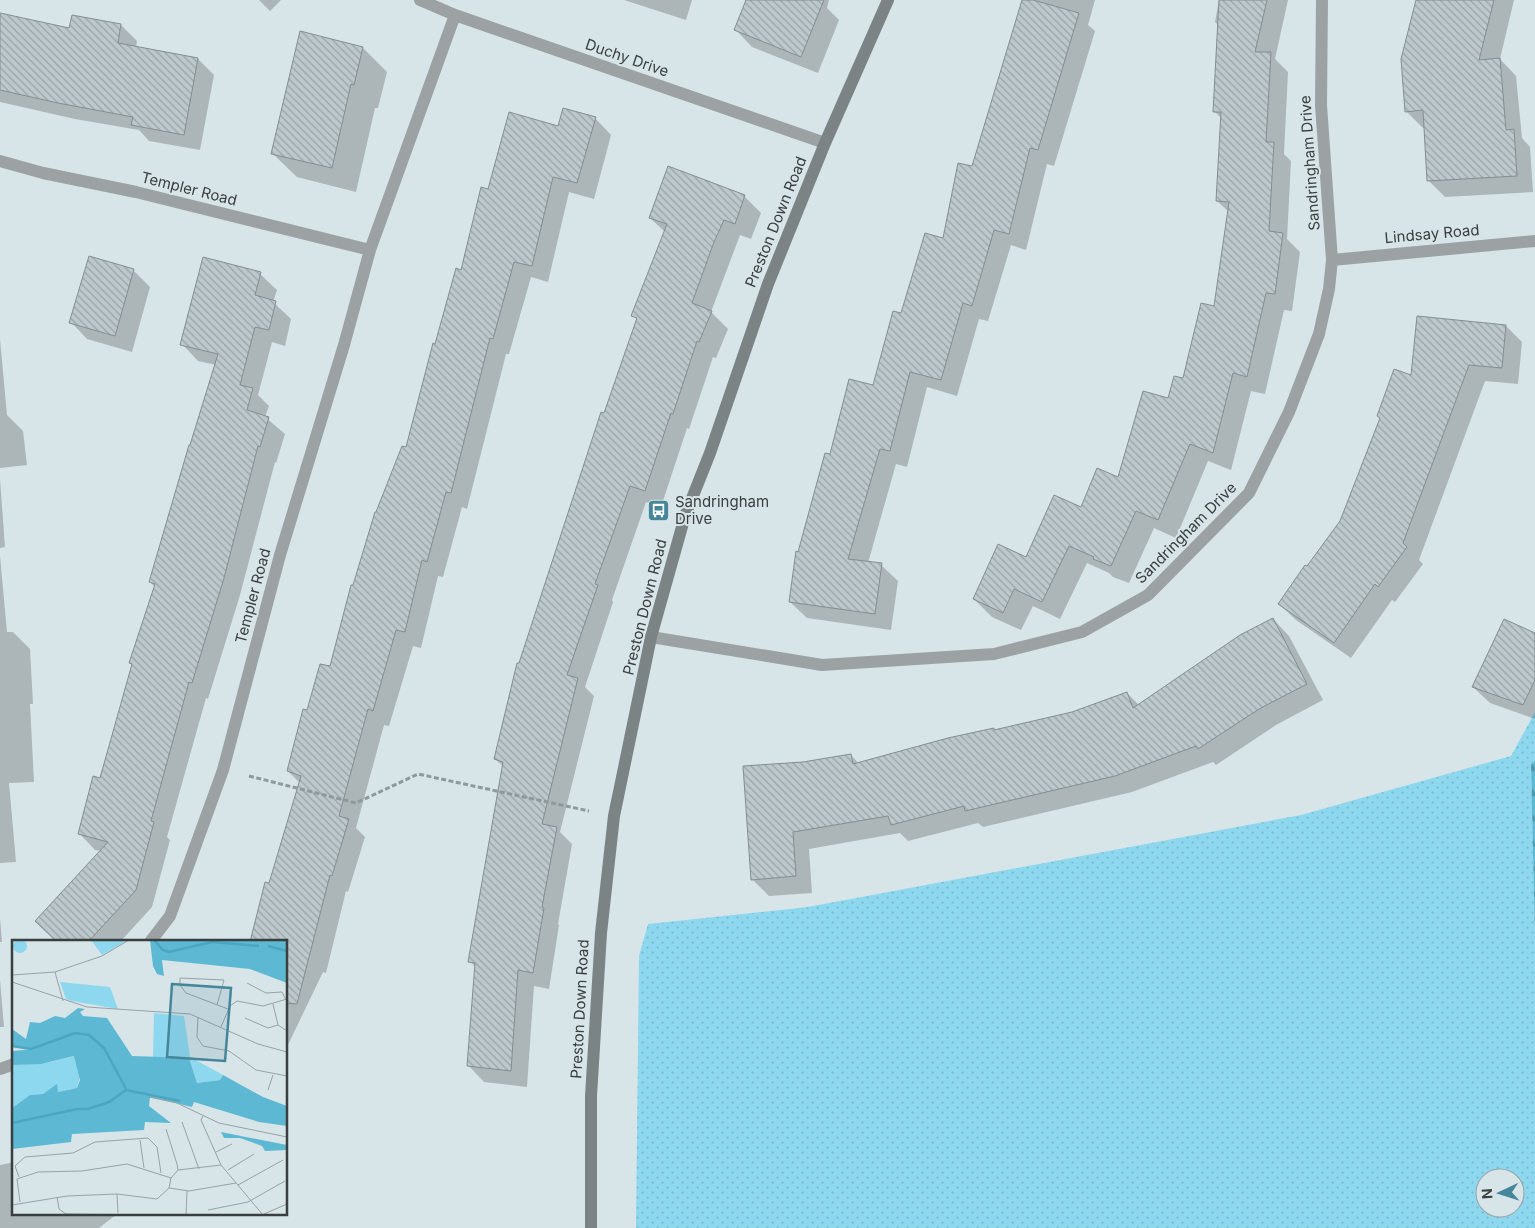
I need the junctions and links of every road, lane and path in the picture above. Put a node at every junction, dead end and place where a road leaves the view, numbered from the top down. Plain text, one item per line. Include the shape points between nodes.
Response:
1 (420, 0) edge
2 (888, 0) edge
3 (1322, 0) edge
4 (455, 15) junction
5 (825, 143) junction
6 (0, 161) edge
7 (1535, 241) edge
8 (370, 250) junction
9 (1332, 260) junction
10 (651, 637) junction
11 (224, 770) junction
12 (614, 816) junction
13 (152, 940) edge
14 (12, 1065) edge
15 (0, 1069) edge
16 (591, 1228) edge

1 - 4 street, Duchy Drive
2 - 5 street, Preston Down Road
3 - 9 street, Sandringham Drive via 1321,105
4 - 5 street, Duchy Drive
4 - 8 street, Templer Road
5 - 10 street, Preston Down Road via 768,284 685,516
6 - 8 street, Templer Road
7 - 9 street, Lindsay Road
8 - 11 street, Templer Road via 280,555
9 - 10 street, Sandringham Drive via 1319,334 1289,412 1249,493 1148,594 1090,628 994,654 822,665
10 - 12 street, Preston Down Road
11 - 12 path via 356,803 418,774
11 - 13 street, Templer Road via 170,916
12 - 16 street, Preston Down Road via 601,933 592,1077
14 - 15 street

